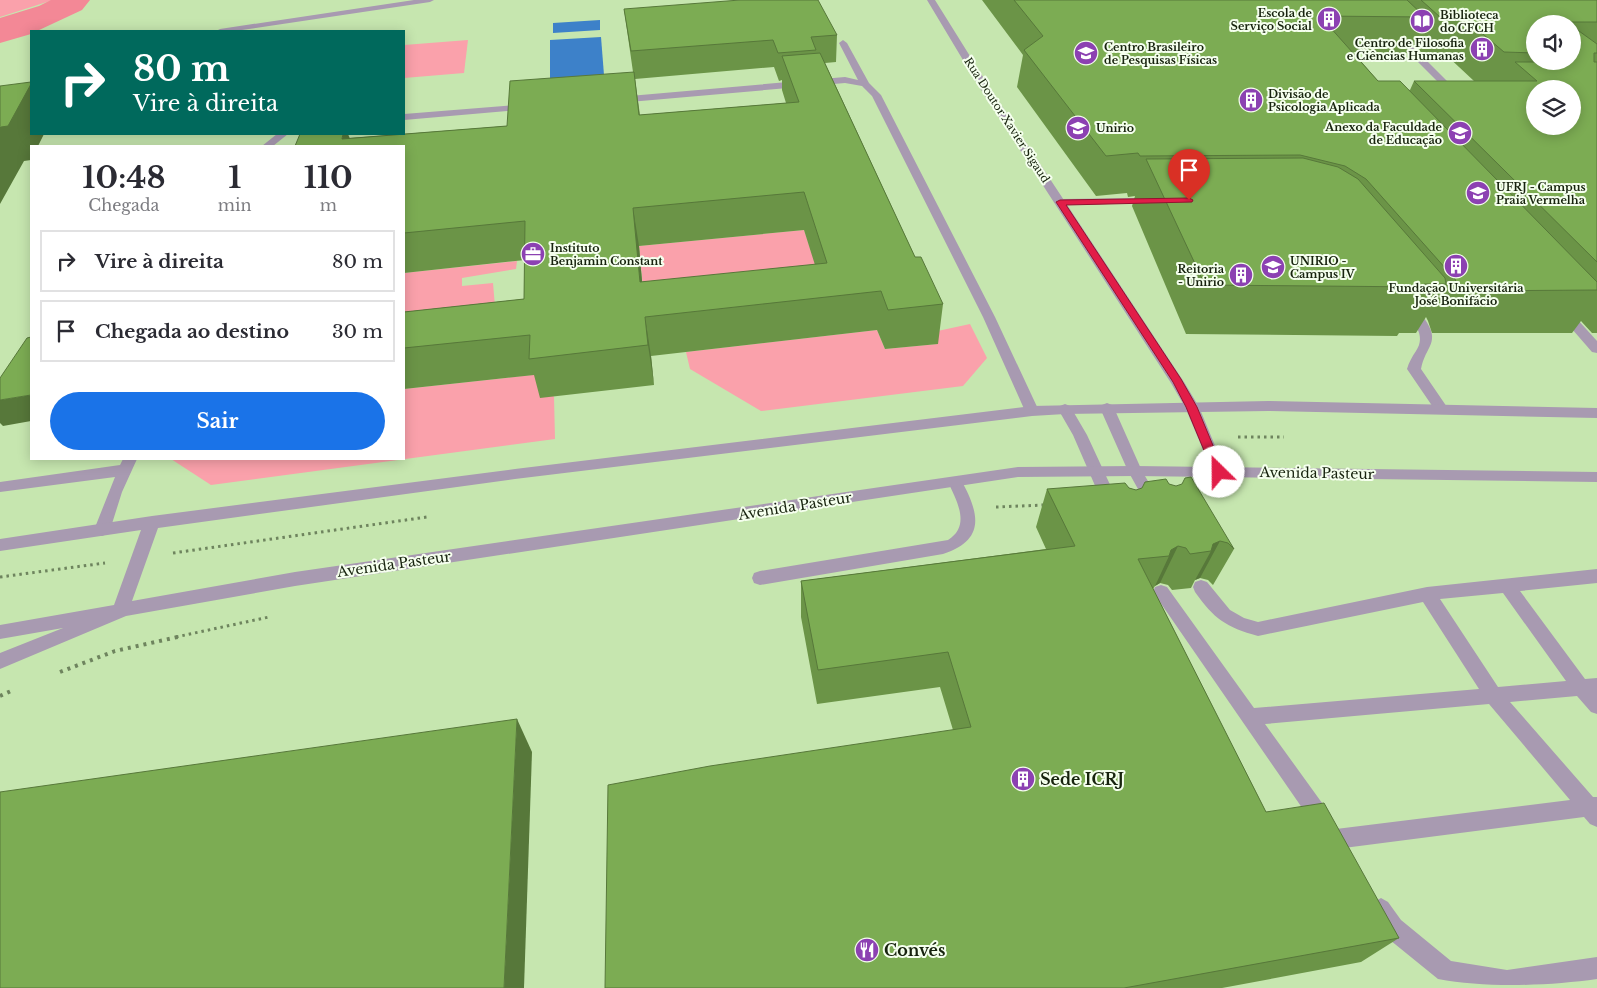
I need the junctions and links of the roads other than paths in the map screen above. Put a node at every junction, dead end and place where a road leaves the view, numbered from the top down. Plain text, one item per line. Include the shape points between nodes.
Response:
1 (430, 0) edge
2 (931, 0) edge
3 (1390, 29) edge
4 (227, 30) edge
5 (842, 42) dead end
6 (865, 84) junction
7 (1455, 95) edge
8 (607, 100) edge
9 (539, 106) edge
10 (405, 116) edge
11 (282, 135) edge
12 (268, 145) edge
13 (1165, 200) edge
14 (1060, 202) junction
15 (1405, 303) edge
16 (1557, 305) edge
17 (1597, 349) edge
18 (1192, 407) junction
19 (1107, 408) junction
20 (1065, 409) junction
21 (1442, 410) junction
22 (1032, 411) junction
23 (1597, 413) edge
24 (127, 464) edge
25 (1096, 471) junction
26 (1135, 471) junction
27 (1219, 472) junction
28 (1597, 477) edge
29 (955, 482) junction
30 (0, 487) edge
31 (1158, 516) edge
32 (1120, 520) edge
33 (152, 522) junction
34 (102, 530) junction
35 (0, 545) edge
36 (1597, 576) edge
37 (760, 578) dead end
38 (1507, 585) junction
39 (1201, 587) edge
40 (1161, 592) edge
41 (1427, 594) junction
42 (120, 612) junction
43 (0, 632) edge
44 (0, 662) edge
45 (1589, 687) edge
46 (1494, 696) junction
47 (1597, 706) edge
48 (1250, 717) junction
49 (1594, 810) edge
50 (1372, 896) edge
51 (1597, 968) edge

1 - 4 street
2 - 14 street, Rua Doutor Xavier Sigaud
3 - 7 street
5 - 6 street
6 - 8 street via 845,80
6 - 22 street via 876,95 890,122 989,317
9 - 10 street
11 - 12 street
13 - 14 street
14 - 18 street, Rua Doutor Xavier Sigaud
15 - 21 street via 1423,325 1427,338 1414,369
16 - 17 street
18 - 19 street
18 - 21 street
18 - 27 street, Rua Doutor Xavier Sigaud
19 - 20 street
19 - 26 street
20 - 22 street
20 - 25 street
21 - 23 street
22 - 33 street via 740,445
24 - 30 street
24 - 34 street
25 - 26 street, Avenida Pasteur
25 - 29 street, Avenida Pasteur via 1018,472
25 - 32 street
26 - 27 street, Avenida Pasteur
26 - 31 street
27 - 28 street, Avenida Pasteur
29 - 37 street via 969,520 966,532 958,542 942,548
29 - 42 street, Avenida Pasteur via 295,579
33 - 34 street
33 - 42 street
34 - 35 street
36 - 38 street
38 - 41 street
38 - 45 street
39 - 41 street via 1215,608 1234,623 1258,628
40 - 48 street
41 - 46 street
42 - 43 street, Avenida Pasteur
42 - 44 street
45 - 46 street
45 - 47 street
46 - 48 street
46 - 49 street
48 - 49 street via 1341,847
50 - 51 street via 1393,928 1446,971 1507,980

